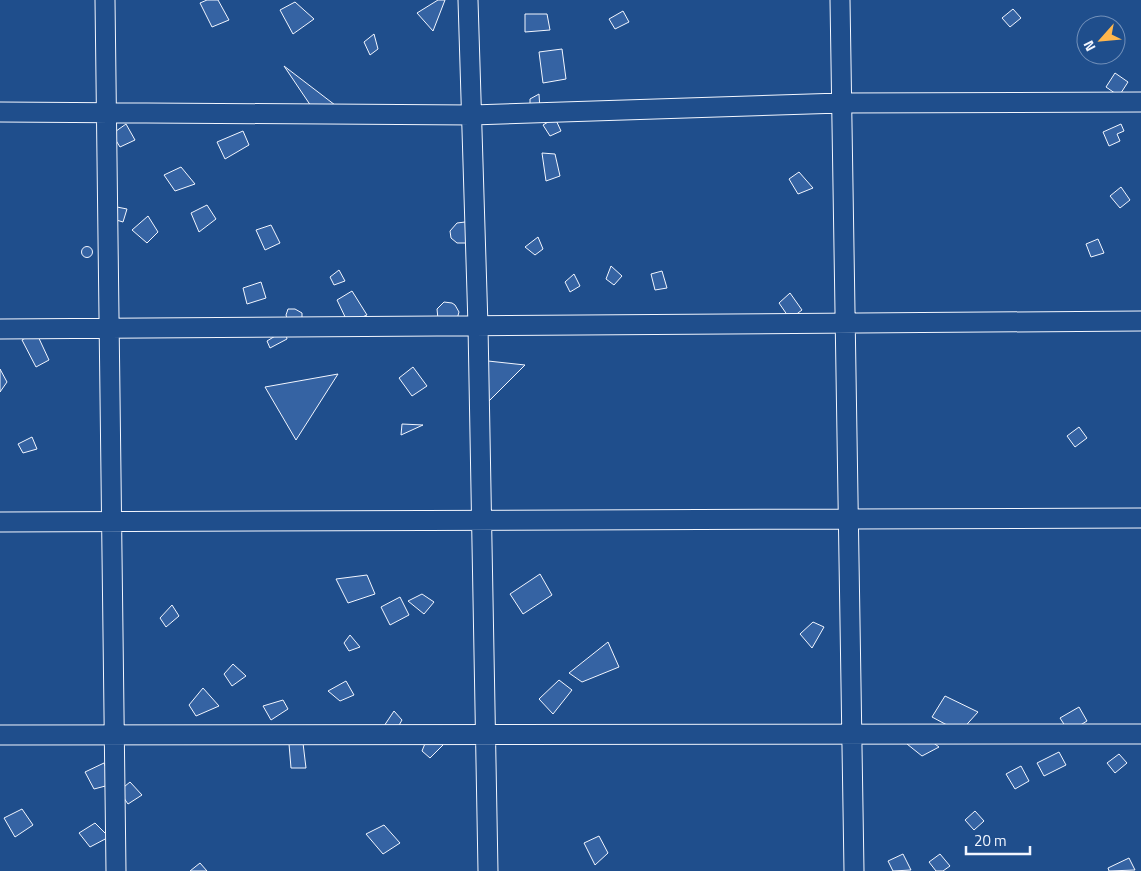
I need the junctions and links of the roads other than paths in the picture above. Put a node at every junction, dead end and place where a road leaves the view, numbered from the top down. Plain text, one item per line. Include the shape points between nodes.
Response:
1 (105, 0) edge
2 (468, 0) edge
3 (840, 0) edge
4 (1141, 102) edge
5 (841, 103) junction
6 (0, 112) edge
7 (108, 114) junction
8 (472, 115) junction
9 (1141, 321) edge
10 (845, 323) junction
11 (478, 326) junction
12 (110, 328) junction
13 (0, 329) edge
14 (1141, 518) edge
15 (848, 519) junction
16 (482, 521) junction
17 (0, 522) edge
18 (112, 522) junction
19 (486, 734) junction
20 (852, 734) junction
21 (1141, 734) edge
22 (0, 735) edge
23 (114, 735) junction
24 (116, 871) edge
25 (488, 871) edge
26 (854, 871) edge

1 - 7 street
2 - 8 street
3 - 5 street
4 - 5 street
5 - 8 street
5 - 10 street
6 - 7 street
7 - 8 street
7 - 12 street
8 - 11 street
9 - 10 street
10 - 11 street
10 - 15 street
11 - 12 street
11 - 16 street
12 - 13 street
12 - 18 street
14 - 15 street
15 - 16 street
15 - 20 street
16 - 18 street
16 - 19 street
17 - 18 street
18 - 23 street
19 - 20 street
19 - 23 street
19 - 25 street
20 - 21 street
20 - 26 street
22 - 23 street
23 - 24 street

